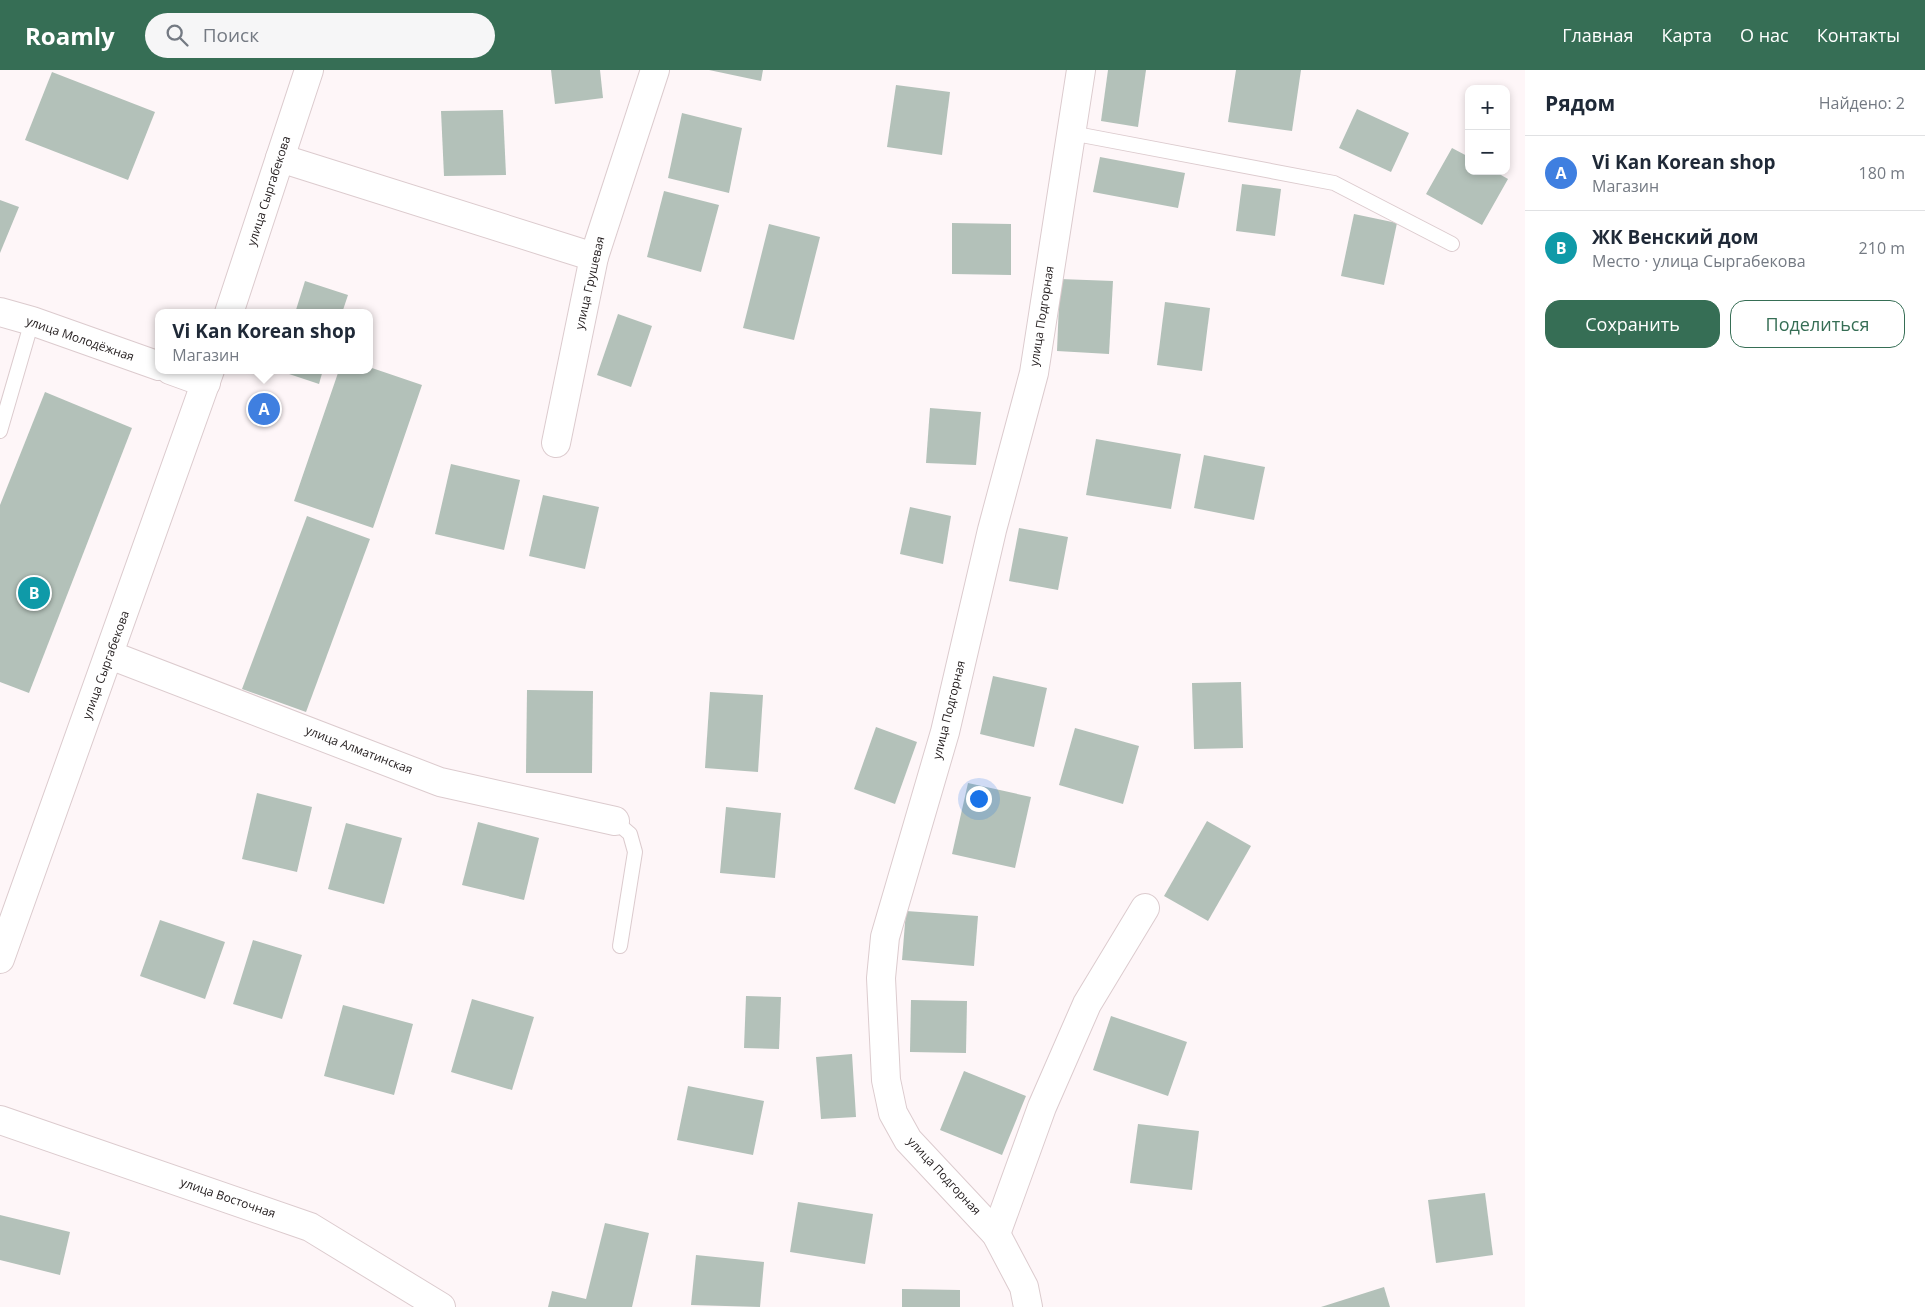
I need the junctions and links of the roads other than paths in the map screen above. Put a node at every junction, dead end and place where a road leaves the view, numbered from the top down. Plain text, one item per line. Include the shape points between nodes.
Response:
1 (309, 70) edge
2 (655, 70) edge
3 (1080, 70) edge
4 (1071, 133) junction
5 (280, 158) junction
6 (1452, 244) dead end
7 (594, 257) junction
8 (230, 309) edge
9 (0, 312) edge
10 (32, 321) junction
11 (155, 365) edge
12 (192, 374) edge
13 (208, 377) edge
14 (0, 431) edge
15 (556, 443) dead end
16 (110, 655) junction
17 (615, 822) joint
18 (1145, 908) dead end
19 (620, 946) dead end
20 (0, 960) edge
21 (0, 1120) edge
22 (996, 1234) junction
23 (442, 1307) edge
24 (1028, 1307) edge

1 - 5 street, улица Сыргабекова
2 - 7 street, улица Грушевая
3 - 4 street, улица Подгорная
4 - 6 lane via 1334,183
4 - 22 street, улица Подгорная via 1034,373 992,530 945,732 885,937 880,978 886,1080 893,1113 908,1140
5 - 7 street
5 - 8 street, улица Сыргабекова
7 - 15 street, улица Грушевая
9 - 10 street, улица Молодёжная
10 - 11 street, улица Молодёжная
10 - 14 lane
12 - 13 street
13 - 16 street, улица Сыргабекова
16 - 17 street, улица Алматинская via 440,782
16 - 20 street, улица Сыргабекова
17 - 19 lane via 630,834 635,852
18 - 22 street via 1087,1004 1042,1107
21 - 23 street, улица Восточная via 310,1227
22 - 24 street, улица Подгорная via 1024,1287

